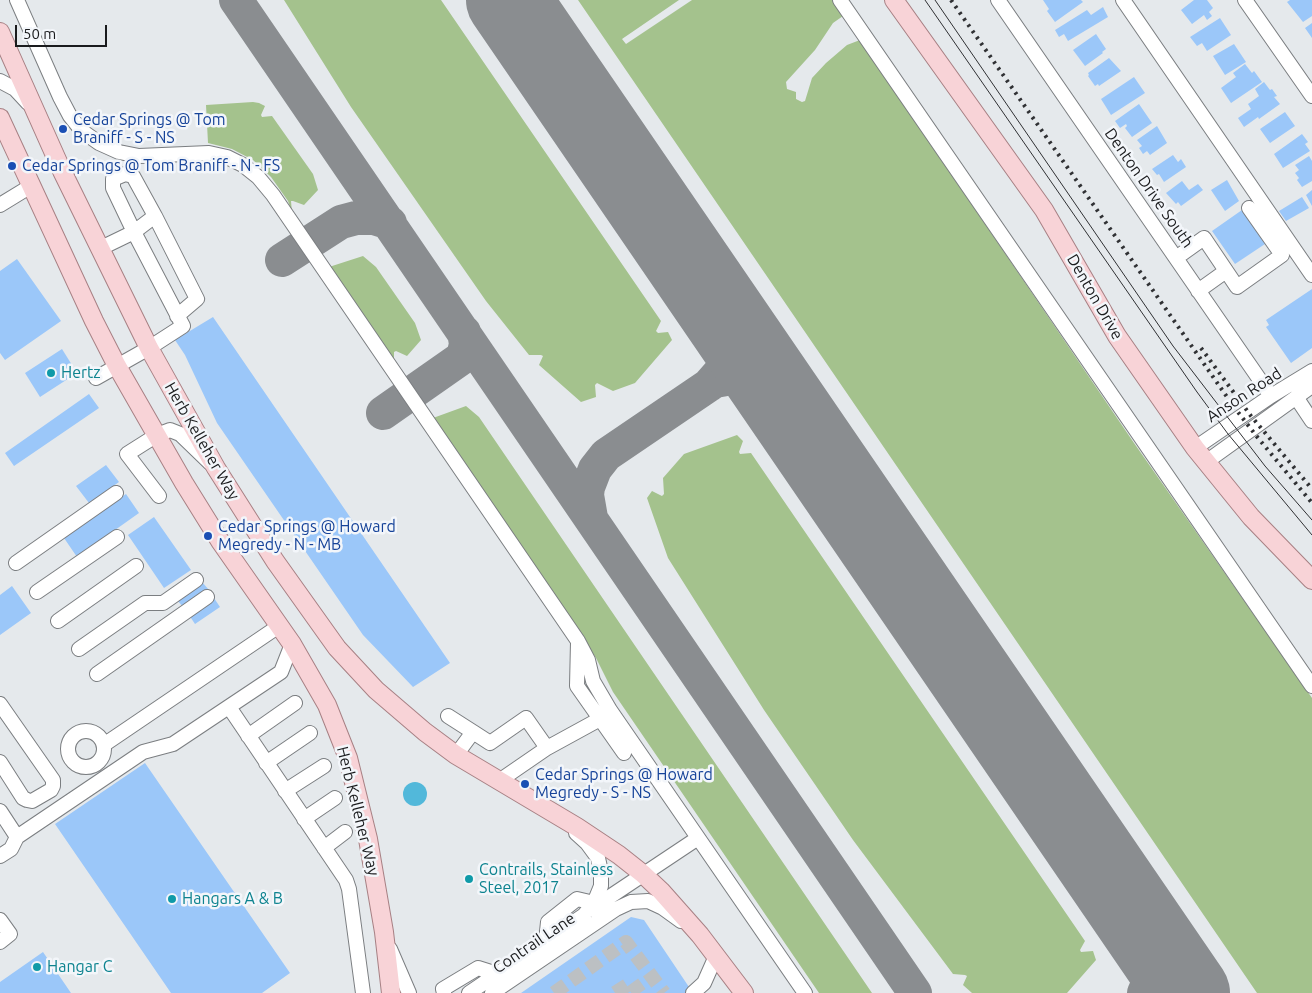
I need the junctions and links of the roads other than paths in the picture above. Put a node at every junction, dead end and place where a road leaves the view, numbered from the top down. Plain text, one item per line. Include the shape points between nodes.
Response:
1 (17, 0) edge
2 (840, 0) edge
3 (894, 0) edge
4 (998, 0) edge
5 (1123, 0) edge
6 (1245, 0) edge
7 (0, 32) edge
8 (0, 81) edge
9 (1312, 96) edge
10 (35, 111) junction
11 (0, 118) edge
12 (31, 186) junction
13 (0, 205) edge
14 (1249, 208) dead end
15 (155, 216) junction
16 (134, 232) junction
17 (99, 249) junction
18 (1176, 258) junction
19 (1226, 270) junction
20 (1312, 274) edge
21 (1198, 290) junction
22 (177, 316) junction
23 (149, 348) junction
24 (116, 366) junction
25 (1312, 372) edge
26 (96, 378) dead end
27 (1312, 386) edge
28 (1271, 396) junction
29 (1296, 397) junction
30 (1312, 421) edge
31 (157, 435) junction
32 (1200, 455) junction
33 (216, 468) junction
34 (116, 493) dead end
35 (159, 496) dead end
36 (117, 537) dead end
37 (16, 563) dead end
38 (136, 566) dead end
39 (196, 580) dead end
40 (1312, 580) edge
41 (37, 592) dead end
42 (207, 597) dead end
43 (58, 620) dead end
44 (279, 626) junction
45 (292, 644) junction
46 (79, 649) dead end
47 (97, 674) dead end
48 (1312, 686) edge
49 (295, 703) dead end
50 (0, 704) edge
51 (229, 707) junction
52 (605, 714) junction
53 (448, 716) dead end
54 (310, 732) dead end
55 (473, 732) junction
56 (248, 736) junction
57 (104, 744) dead end
58 (547, 748) junction
59 (624, 753) dead end
60 (456, 755) junction
61 (0, 762) edge
62 (266, 763) junction
63 (324, 766) dead end
64 (499, 781) junction
65 (286, 791) junction
66 (335, 798) dead end
67 (0, 811) edge
68 (553, 812) junction
69 (304, 819) junction
70 (345, 832) dead end
71 (20, 835) junction
72 (698, 838) junction
73 (324, 848) junction
74 (0, 856) edge
75 (643, 874) junction
76 (594, 903) junction
77 (584, 915) junction
78 (0, 920) edge
79 (384, 932) junction
80 (700, 935) junction
81 (546, 941) junction
82 (0, 942) edge
83 (716, 956) junction
84 (496, 974) junction
85 (363, 993) edge
86 (391, 993) edge
87 (409, 993) edge
88 (444, 993) edge
89 (469, 993) edge
90 (492, 993) edge
91 (693, 993) edge
92 (744, 993) edge
93 (805, 993) edge

1 - 52 street via 70,116 82,131 118,152 139,156 209,153 227,157 258,177 578,641 576,686
2 - 48 street
3 - 32 main road, Denton Drive via 1044,210 1117,336
4 - 18 street, Denton Drive South
5 - 20 street
6 - 9 street
7 - 10 main road, Herb Kelleher Way
8 - 10 street via 15,89
10 - 17 main road, Herb Kelleher Way
11 - 12 main road, Herb Kelleher Way
12 - 13 street
12 - 24 main road, Herb Kelleher Way
14 - 19 street via 1282,256 1237,287
15 - 16 street
15 - 16 street via 133,176 124,174 113,180 113,188
15 - 22 street via 197,299
16 - 17 street
16 - 22 street
17 - 23 main road, Herb Kelleher Way
18 - 19 street via 1204,238
18 - 21 street, Denton Drive South
19 - 21 street
21 - 28 street, Denton Drive South
22 - 23 street via 182,326
23 - 24 street
23 - 33 main road, Herb Kelleher Way
24 - 26 street
24 - 31 main road, Herb Kelleher Way
25 - 28 street, Anson Road
27 - 29 street, Anson Road
28 - 32 street, Anson Road
29 - 30 street
29 - 32 street, Anson Road
31 - 33 street via 170,430 180,434
31 - 35 street via 127,454
31 - 44 main road, Herb Kelleher Way via 220,541
32 - 40 main road, Denton Drive via 1251,517
33 - 60 main road, Herb Kelleher Way via 275,561 337,648 376,690
34 - 37 street
36 - 41 street
38 - 43 street
39 - 46 street via 163,603 145,602
42 - 47 street
44 - 45 main road, Herb Kelleher Way
44 - 57 street
45 - 51 street via 280,672
45 - 79 main road, Herb Kelleher Way via 327,705 348,758 368,839
49 - 56 street
50 - 61 street via 53,780 51,790 32,801 27,800
51 - 56 street
51 - 71 street via 173,744 143,752
52 - 58 street
52 - 59 street
52 - 72 street
53 - 55 street
54 - 62 street
55 - 58 street via 490,742 526,718
55 - 60 street
56 - 62 street
58 - 64 street
60 - 64 main road, Herb Kelleher Way
62 - 65 street
63 - 65 street
64 - 68 main road, Herb Kelleher Way
65 - 69 street
66 - 69 street
67 - 71 street
68 - 75 main road, Herb Kelleher Way
68 - 76 street, Contrail Lane via 587,843 598,858 601,886
69 - 73 street
70 - 73 street
71 - 74 street via 11,849
72 - 75 street, Contrail Lane
72 - 93 street
73 - 85 street via 349,889
75 - 77 street, Contrail Lane
75 - 80 main road, Herb Kelleher Way
76 - 77 street, Contrail Lane
76 - 81 street via 577,899 548,922
77 - 81 street, Contrail Lane
78 - 82 street via 10,934
79 - 86 main road, Herb Kelleher Way
79 - 87 street
80 - 83 main road, Herb Kelleher Way
80 - 90 street, Contrail Lane via 663,908 648,902 631,902
81 - 84 street, Contrail Lane
83 - 91 street via 704,983
83 - 92 main road, Herb Kelleher Way
84 - 88 street via 478,968 443,989
84 - 89 street, Contrail Lane

